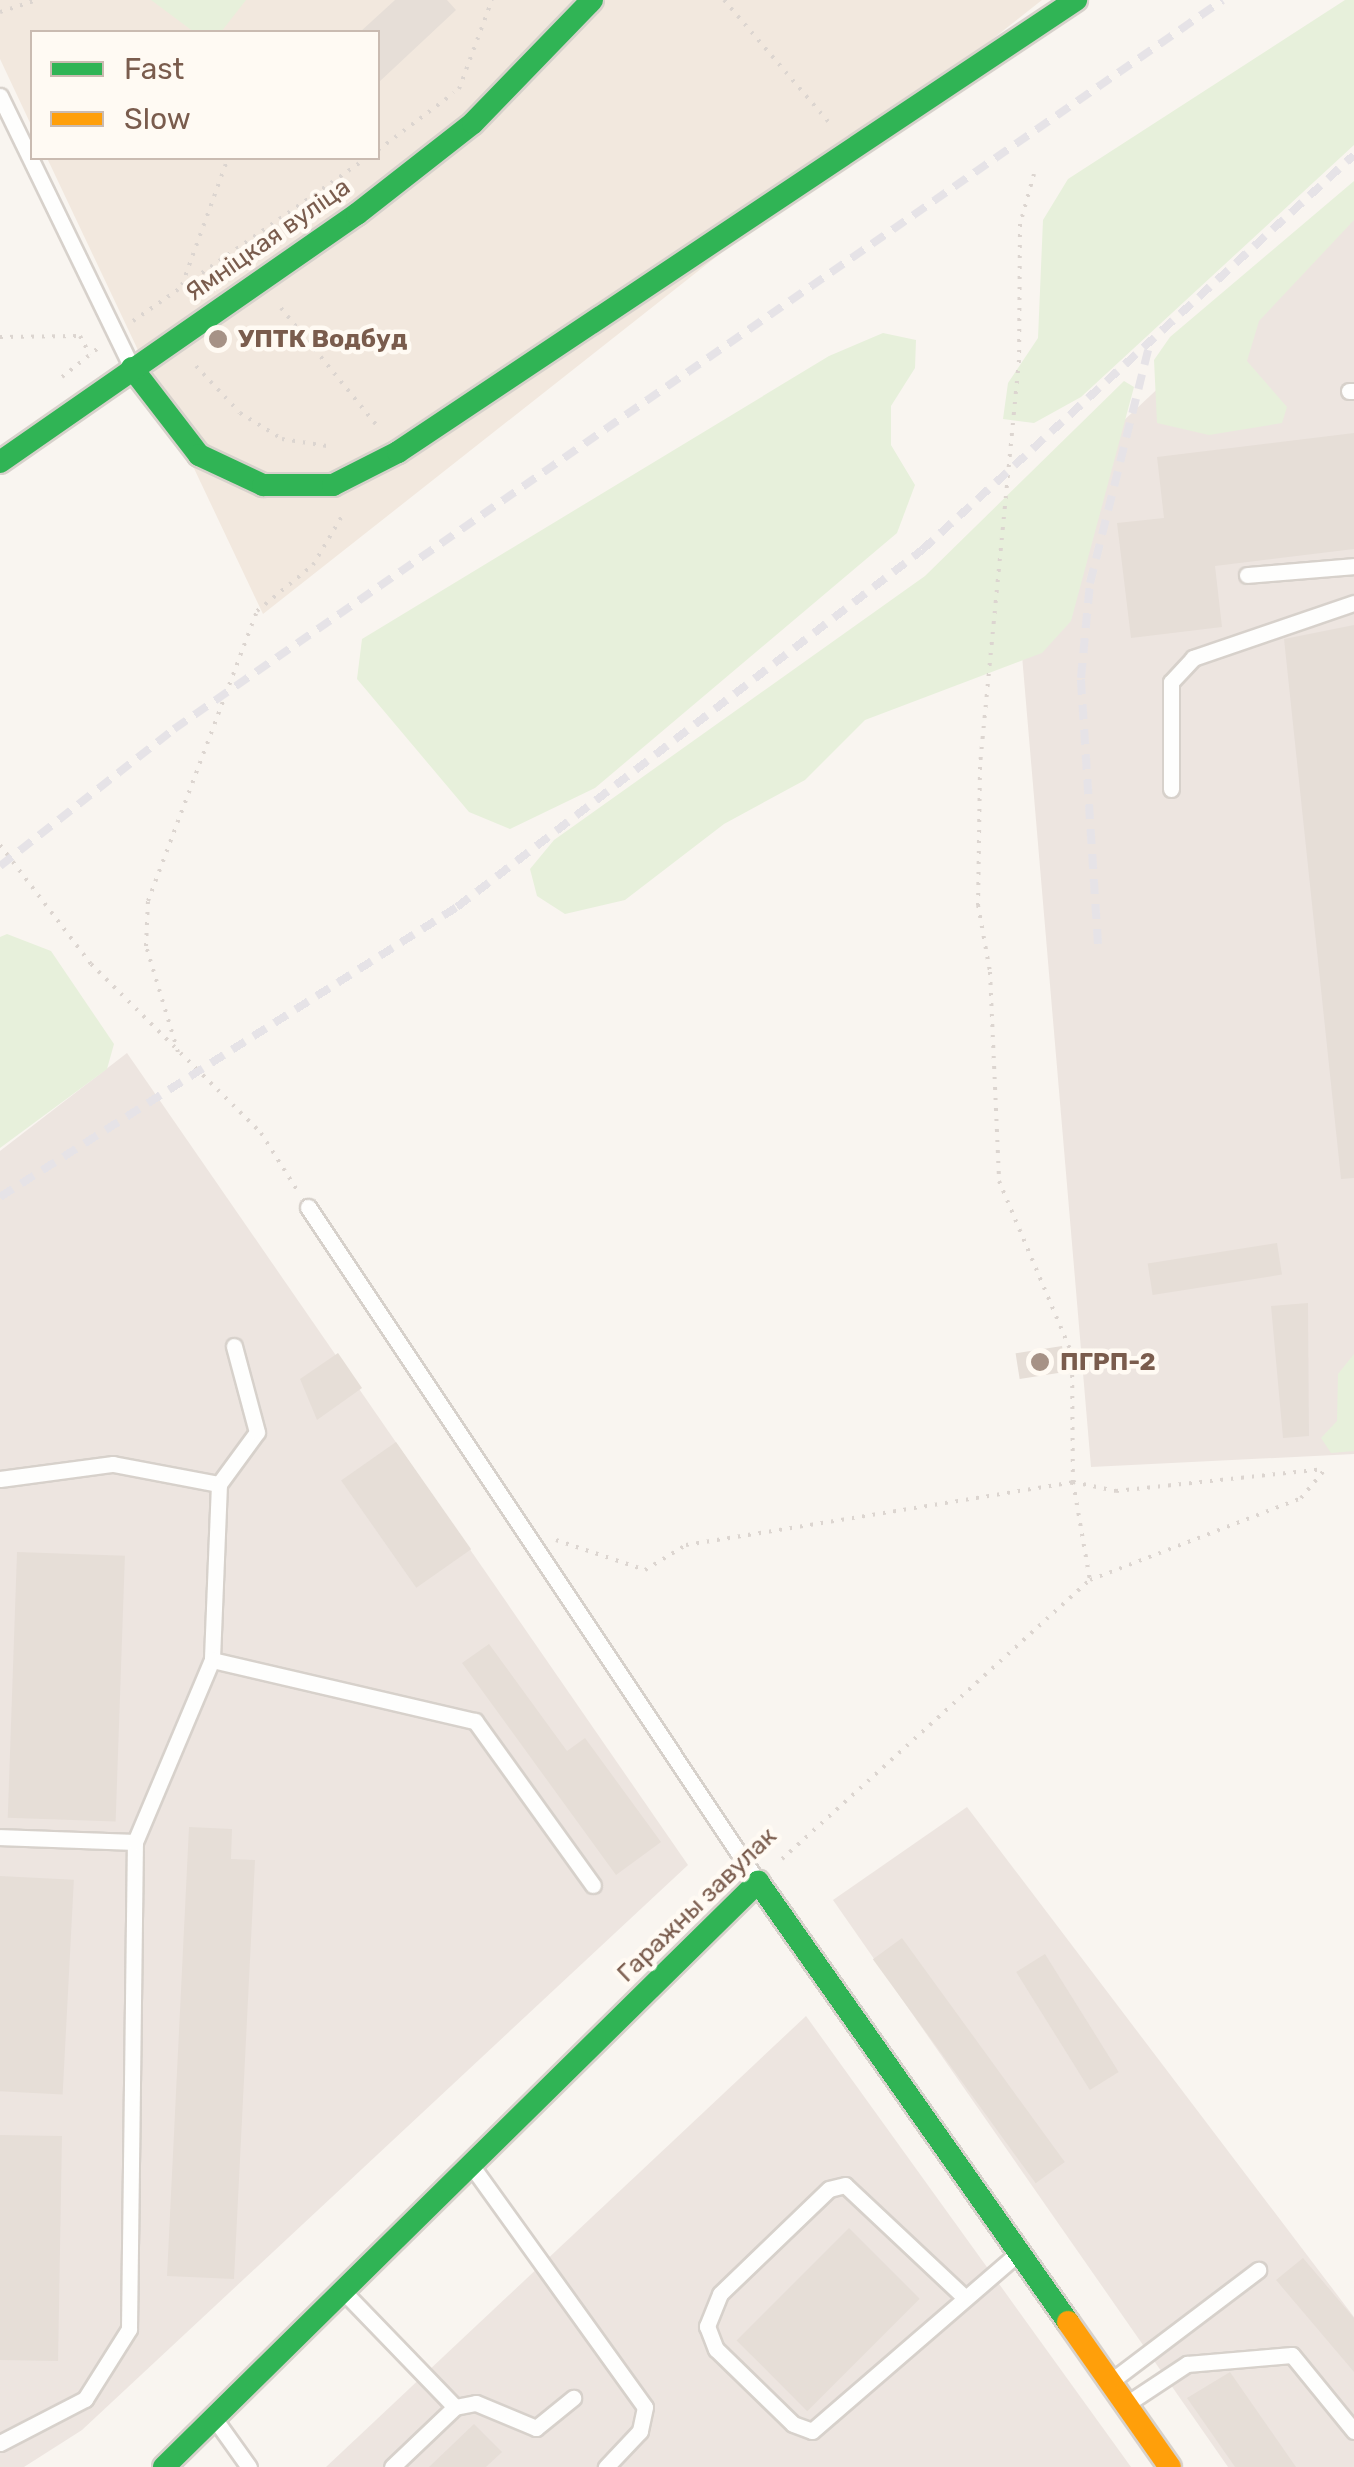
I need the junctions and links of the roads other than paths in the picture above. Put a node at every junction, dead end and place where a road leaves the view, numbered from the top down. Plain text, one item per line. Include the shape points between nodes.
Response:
1 (592, 0) edge
2 (1076, 0) edge
3 (0, 96) edge
4 (132, 368) junction
5 (0, 462) edge
6 (1354, 566) edge
7 (1247, 575) dead end
8 (1354, 603) edge
9 (1171, 789) dead end
10 (308, 1208) road end
11 (234, 1346) dead end
12 (0, 1479) edge
13 (219, 1484) junction
14 (212, 1660) junction
15 (0, 1836) edge
16 (135, 1842) junction
17 (758, 1882) junction
18 (593, 1885) dead end
19 (472, 2165) junction
20 (1019, 2252) junction
21 (1258, 2270) dead end
22 (343, 2292) junction
23 (962, 2294) junction
24 (1110, 2382) junction
25 (572, 2398) dead end
26 (1126, 2404) junction
27 (455, 2407) junction
28 (214, 2418) junction
29 (1354, 2432) edge
30 (0, 2443) edge
31 (617, 2463) edge
32 (1161, 2464) edge
33 (166, 2467) edge
34 (249, 2467) edge
35 (392, 2467) edge

1 - 4 main road, Ямніцкая вуліца via 473,123
2 - 4 main road via 398,452 334,485 264,485 199,456
3 - 4 lane
4 - 5 main road, Ямніцкая вуліца
6 - 7 lane
8 - 9 lane via 1193,658 1171,682
10 - 17 lane
11 - 13 lane via 258,1432
12 - 13 lane via 113,1464
13 - 14 lane
14 - 16 lane
14 - 18 lane via 474,1721
15 - 16 lane
16 - 30 lane via 129,2329 85,2399
17 - 19 main road, Гаражны завулак
17 - 20 main road
19 - 22 main road, Гаражны завулак
19 - 31 lane via 645,2408 640,2431
20 - 23 lane
20 - 24 main road
21 - 24 lane
22 - 27 lane
22 - 28 main road, Гаражны завулак
23 - 23 lane via 832,2423 812,2431 793,2424 716,2350 707,2326 720,2294 829,2189 845,2186
24 - 26 main road
25 - 27 lane via 536,2428 476,2403
26 - 29 lane via 1187,2364 1279,2354 1305,2364
26 - 32 main road
27 - 35 lane
28 - 33 main road, Гаражны завулак
28 - 34 lane

